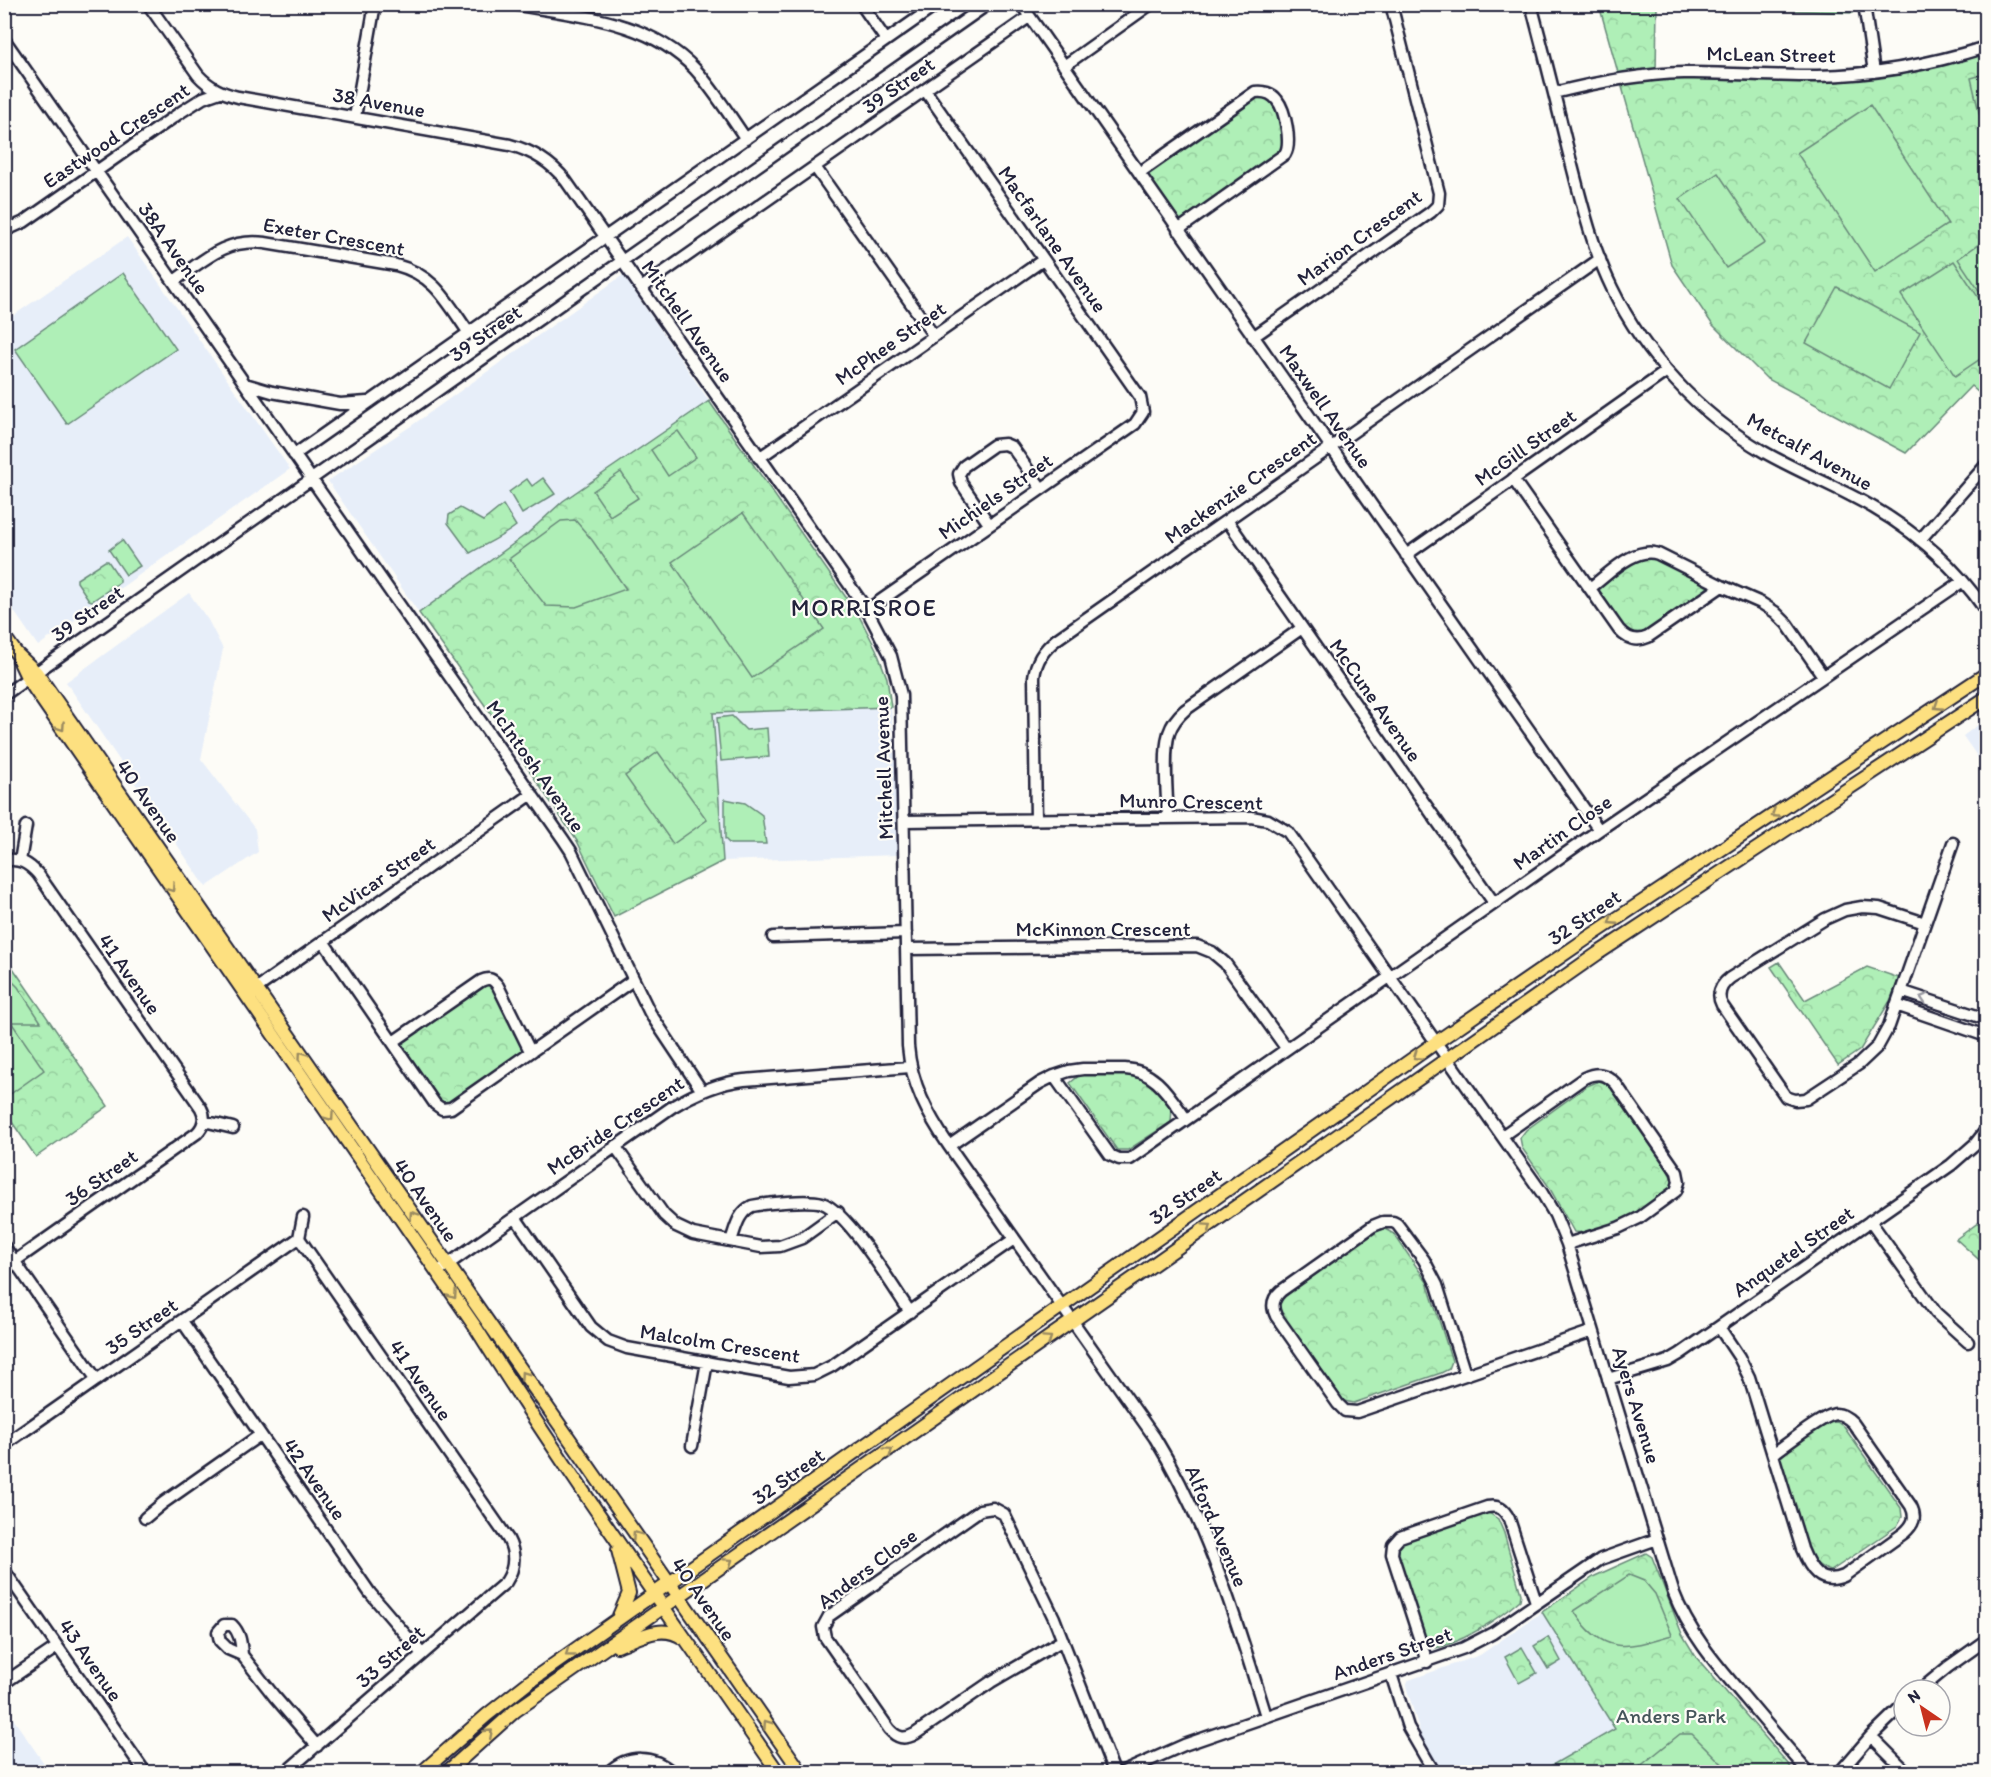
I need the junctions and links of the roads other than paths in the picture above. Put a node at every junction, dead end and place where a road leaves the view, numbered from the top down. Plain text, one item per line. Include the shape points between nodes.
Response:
1 (148, 4) edge
2 (375, 4) edge
3 (513, 4) edge
4 (861, 4) edge
5 (938, 4) edge
6 (988, 4) edge
7 (1021, 4) edge
8 (1151, 4) edge
9 (1391, 4) edge
10 (1531, 4) edge
11 (1864, 4) edge
12 (1029, 16) junction
13 (4, 39) edge
14 (886, 40) junction
15 (1986, 46) edge
16 (1064, 66) junction
17 (1874, 72) junction
18 (925, 90) junction
19 (220, 92) junction
20 (1554, 93) junction
21 (355, 117) junction
22 (746, 139) junction
23 (815, 166) junction
24 (96, 171) junction
25 (1139, 173) junction
26 (1178, 230) junction
27 (4, 231) edge
28 (606, 237) junction
29 (1600, 258) junction
30 (1043, 260) junction
31 (622, 261) junction
32 (174, 281) junction
33 (641, 288) junction
34 (469, 333) junction
35 (934, 336) junction
36 (1253, 337) junction
37 (1667, 371) junction
38 (245, 384) junction
39 (371, 402) junction
40 (1143, 412) joint
41 (1331, 447) junction
42 (294, 455) junction
43 (759, 458) junction
44 (1986, 466) edge
45 (312, 479) junction
46 (1513, 479) junction
47 (1041, 488) junction
48 (1227, 520) junction
49 (989, 524) junction
50 (1920, 540) junction
51 (1406, 555) junction
52 (1963, 581) junction
53 (1722, 586) junction
54 (1590, 588) junction
55 (867, 610) junction
56 (1986, 611) edge
57 (1302, 628) junction
58 (4, 636) edge
59 (1986, 674) edge
60 (32, 675) junction
61 (1822, 676) junction
62 (4, 695) edge
63 (1986, 698) edge
64 (532, 794) junction
65 (1168, 818) junction
66 (1036, 819) junction
67 (905, 821) junction
68 (27, 825) dead end
69 (1599, 830) junction
70 (1953, 843) dead end
71 (4, 861) edge
72 (20, 861) junction
73 (1494, 903) junction
74 (1925, 922) junction
75 (906, 933) junction
76 (773, 937) dead end
77 (323, 941) junction
78 (906, 949) junction
79 (1390, 976) junction
80 (633, 980) junction
81 (1901, 991) junction
82 (251, 992) junction
83 (1896, 1005) junction
84 (1962, 1011) junction
85 (1986, 1019) edge
86 (1957, 1026) junction
87 (1986, 1036) edge
88 (393, 1042) junction
89 (1437, 1042) junction
90 (1286, 1048) junction
91 (530, 1051) junction
92 (1448, 1059) junction
93 (910, 1067) junction
94 (1054, 1076) junction
95 (702, 1091) junction
96 (1186, 1119) junction
97 (204, 1121) junction
98 (233, 1128) dead end
99 (1986, 1130) edge
100 (1502, 1136) junction
101 (615, 1146) junction
102 (949, 1146) junction
103 (838, 1212) junction
104 (303, 1217) dead end
105 (515, 1217) junction
106 (1870, 1221) junction
107 (299, 1238) junction
108 (1014, 1239) junction
109 (731, 1241) junction
110 (1567, 1244) junction
111 (4, 1246) edge
112 (15, 1261) junction
113 (442, 1268) junction
114 (1062, 1306) junction
115 (910, 1312) junction
116 (182, 1321) junction
117 (1073, 1322) junction
118 (1719, 1327) junction
119 (1593, 1331) junction
120 (1968, 1342) dead end
121 (707, 1362) junction
122 (1465, 1374) junction
123 (1608, 1379) junction
124 (97, 1380) junction
125 (261, 1435) junction
126 (4, 1446) edge
127 (692, 1446) dead end
128 (1773, 1454) junction
129 (146, 1518) dead end
130 (609, 1530) junction
131 (1657, 1539) junction
132 (513, 1565) joint
133 (4, 1570) edge
134 (669, 1583) junction
135 (654, 1594) junction
136 (679, 1597) junction
137 (1536, 1602) junction
138 (664, 1608) junction
139 (617, 1620) junction
140 (1062, 1640) junction
141 (1986, 1640) edge
142 (688, 1642) junction
143 (57, 1647) junction
144 (422, 1654) junction
145 (597, 1654) junction
146 (242, 1655) dead end
147 (1427, 1662) junction
148 (1391, 1674) junction
149 (1935, 1678) edge
150 (4, 1683) edge
151 (1266, 1716) junction
152 (1892, 1716) edge
153 (1871, 1736) junction
154 (317, 1746) junction
155 (145, 1773) edge
156 (286, 1773) edge
157 (422, 1773) edge
158 (447, 1773) edge
159 (609, 1773) edge
160 (672, 1773) edge
161 (778, 1773) edge
162 (801, 1773) edge
163 (1114, 1773) edge
164 (1123, 1773) edge
165 (1434, 1773) edge
166 (1809, 1773) edge
167 (1840, 1773) edge
168 (1907, 1773) edge

1 - 19 street, 38 Avenue via 198,75
2 - 21 street
3 - 22 street via 612,22 656,40 678,53 694,69
4 - 14 street
5 - 14 street, 39 Street
6 - 31 street, 39 Street
7 - 12 street, Maxwell Avenue
8 - 16 street
9 - 36 street, Marion Crescent via 1439,193 1438,205
10 - 20 street, Metcalf Avenue
11 - 17 street
12 - 16 street, Maxwell Avenue
12 - 18 street, 39 Street
13 - 24 street, 38A Avenue
14 - 22 street, 39 Street
15 - 17 street, McLean Street
16 - 25 street, Maxwell Avenue
17 - 20 street, McLean Street via 1817,76 1670,74 1613,80
18 - 23 street, 39 Street
18 - 30 street, Macfarlane Avenue
19 - 21 street, 38 Avenue
19 - 24 street, Eastwood Crescent via 181,112
20 - 29 street, Metcalf Avenue
21 - 28 street, 38 Avenue via 510,145 534,153 561,174
22 - 28 street, 39 Street
23 - 33 street, 39 Street
23 - 35 street
24 - 27 street, Eastwood Crescent via 24,222
24 - 32 street, 38A Avenue
25 - 26 street, Maxwell Avenue
25 - 26 street via 1255,92 1267,93 1277,100 1289,141 1285,154
26 - 36 street, Maxwell Avenue
28 - 31 street, Mitchell Avenue
28 - 34 street, 39 Street
29 - 37 street, Metcalf Avenue via 1626,315
29 - 41 street, Mackenzie Crescent
30 - 35 street, McPhee Street
30 - 40 street, Macfarlane Avenue via 1140,398
31 - 33 street, Mitchell Avenue
31 - 45 street, 39 Street
32 - 34 street, Exeter Crescent via 232,244 254,241 396,265 413,270 434,284
32 - 38 street, 38A Avenue
33 - 43 street, Mitchell Avenue
34 - 39 street, 39 Street
35 - 43 street, McPhee Street
36 - 41 street, Maxwell Avenue
37 - 46 street, McGill Street
37 - 50 street, Metcalf Avenue via 1700,405 1752,445 1865,503
38 - 39 street via 340,404
38 - 42 street, 38A Avenue
39 - 42 street, 39 Street
40 - 47 street, Michiels Street via 1135,423
41 - 48 street, Mackenzie Crescent
41 - 51 street, Maxwell Avenue
42 - 45 street, 38A Avenue
43 - 55 street, Mitchell Avenue
44 - 50 street
45 - 60 street, 39 Street
45 - 64 street, McIntosh Avenue
46 - 51 street, McGill Street
46 - 54 street
47 - 49 street, Michiels Street
47 - 49 street via 1012,447 994,445 959,474
48 - 57 street, McCune Avenue
48 - 66 street, Mackenzie Crescent via 1057,639 1041,656 1034,676
49 - 55 street, Michiels Street
50 - 52 street, Metcalf Avenue
51 - 69 street, Maxwell Avenue
52 - 56 street, Metcalf Avenue
52 - 61 street, Martin Close
53 - 54 street via 1647,551 1636,554
53 - 54 street via 1640,640 1622,633
53 - 61 street via 1761,603 1780,617
55 - 67 street, Mitchell Avenue via 886,643 899,683
57 - 65 street via 1176,719 1167,745
57 - 73 street, McCune Avenue
58 - 60 main road, 40 Avenue
59 -> 89 main road, 32 Street
60 - 62 street, 39 Street
60 - 82 main road, 40 Avenue
61 - 69 street, Martin Close
63 - 92 main road, 32 Street via 1597,954
64 - 77 street, McVicar Street
64 - 80 street, McIntosh Avenue via 571,851
65 - 66 street, Munro Crescent
65 - 79 street, Munro Crescent via 1261,818 1282,827
66 - 67 street, Munro Crescent
67 - 75 street, Mitchell Avenue
68 - 72 street
69 - 73 street, Martin Close
70 - 74 street
71 - 72 street
72 - 97 street, 41 Avenue via 38,874 201,1108
73 - 79 street, Martin Close
74 - 81 street
74 - 83 street via 1879,908 1845,910 1730,978 1719,995 1780,1090 1795,1100 1806,1100 1867,1058 1885,1034
75 - 76 street
75 - 78 street, Mitchell Avenue
77 - 82 street, McVicar Street
77 - 88 street
78 - 90 street, McKinnon Crescent via 1197,946 1225,963
78 - 93 street, Mitchell Avenue
79 - 89 street, Munro Crescent
79 - 90 street, Martin Close
80 - 91 street
80 - 95 street, McIntosh Avenue via 658,1027
81 - 83 street
84 -> 81 street
82 - 113 main road, 40 Avenue
83 - 86 street
84 - 85 street
84 - 86 street
86 - 87 street
88 - 91 street via 435,1104 447,1109
88 - 91 street via 481,981 492,979
89 - 92 street, Ayers Avenue
89 -> 114 main road, 32 Street
90 - 96 street, Martin Close
92 - 100 street, Ayers Avenue
117 -> 92 main road, 32 Street
93 - 95 street, McBride Crescent via 733,1081
93 - 102 street, Mitchell Avenue via 924,1104
94 - 96 street via 1083,1069 1134,1069 1158,1082
94 - 96 street, Martin Close via 1106,1150 1119,1159 1130,1159
94 - 102 street
95 - 101 street, McBride Crescent
97 - 98 street
97 - 112 street, 36 Street via 197,1133
99 - 106 street, Anquetel Street via 1951,1165
100 - 110 street, Ayers Avenue via 1545,1198
100 - 110 street via 1584,1078 1605,1075 1616,1084 1677,1172 1676,1191 1639,1218
101 - 105 street, McBride Crescent
101 - 109 street via 675,1226 699,1236
102 - 108 street, Mitchell Avenue
103 - 109 street via 790,1244 770,1247
103 - 109 street via 815,1202 752,1206 739,1217
103 - 115 street
104 - 107 street
105 - 113 street, McBride Crescent
105 - 121 street, Malcolm Crescent via 600,1336 627,1348
106 - 118 street, Anquetel Street
106 - 120 street via 1936,1313
107 - 116 street, 35 Street
107 - 132 street, 41 Avenue via 508,1539
108 - 114 street, Mitchell Avenue
108 - 115 street, Malcolm Crescent
110 - 119 street, Ayers Avenue
111 - 112 street
112 - 124 street
113 -> 130 main road, 40 Avenue via 521,1400
134 -> 113 main road, 40 Avenue
114 - 117 street, Alford Avenue
114 - 134 main road, 32 Street
115 - 121 street, Malcolm Crescent via 814,1375 781,1376
116 - 124 street, 35 Street
116 - 125 street, 42 Avenue
136 -> 117 main road, 32 Street
117 - 151 street, Alford Avenue via 1155,1438 1185,1491 1208,1544
118 - 123 street, Anquetel Street via 1668,1361
118 - 128 street via 1749,1377
119 - 122 street
119 - 123 street, Ayers Avenue
121 - 127 street
122 - 122 street via 1433,1276 1393,1222 1372,1226 1275,1298 1276,1316 1345,1411 1357,1412
123 - 131 street, Ayers Avenue
124 - 126 street, 35 Street
125 - 129 street
125 - 144 street, 42 Avenue via 370,1593
128 - 128 street via 1802,1549 1815,1572 1825,1579 1844,1575 1913,1525 1911,1506 1845,1416 1825,1418
130 - 135 main road, 40 Avenue
130 - 139 main road via 629,1588
131 - 137 street, Anders Street via 1601,1559
131 - 166 street, Ayers Avenue via 1677,1601 1694,1635
132 - 144 street, 33 Street via 506,1582
133 - 143 street, 43 Avenue
134 - 135 main road, 32 Street
134 - 136 main road, 40 Avenue
135 - 138 main road, 40 Avenue
135 - 139 main road, 32 Street
136 - 138 main road, 32 Street
162 -> 136 main road, 40 Avenue
137 - 147 street, Anders Street via 1474,1644
137 - 147 street via 1509,1519 1498,1506 1400,1537 1392,1554
138 - 142 main road, 40 Avenue
138 - 145 main road, 32 Street
139 -> 157 main road, 32 Street via 487,1715
140 - 140 street, Anders Close via 1046,1597 1007,1520 1001,1511 989,1507 829,1616 822,1627 889,1729 902,1738 915,1734
140 - 163 street, Anders Close
141 - 149 street
142 - 145 main road via 674,1633 659,1631
142 - 161 main road, 40 Avenue
143 - 150 street
143 - 155 street, 43 Avenue
144 - 154 street, 33 Street
158 -> 145 main road, 32 Street via 515,1711
146 - 154 street
147 - 148 street, Anders Street
148 - 151 street, Anders Street
148 - 165 street via 1408,1727
151 - 164 street, Anders Street via 1169,1750
152 - 153 street
153 - 167 street
153 - 168 street
154 - 156 street, 33 Street
159 - 160 street via 632,1759 649,1760

